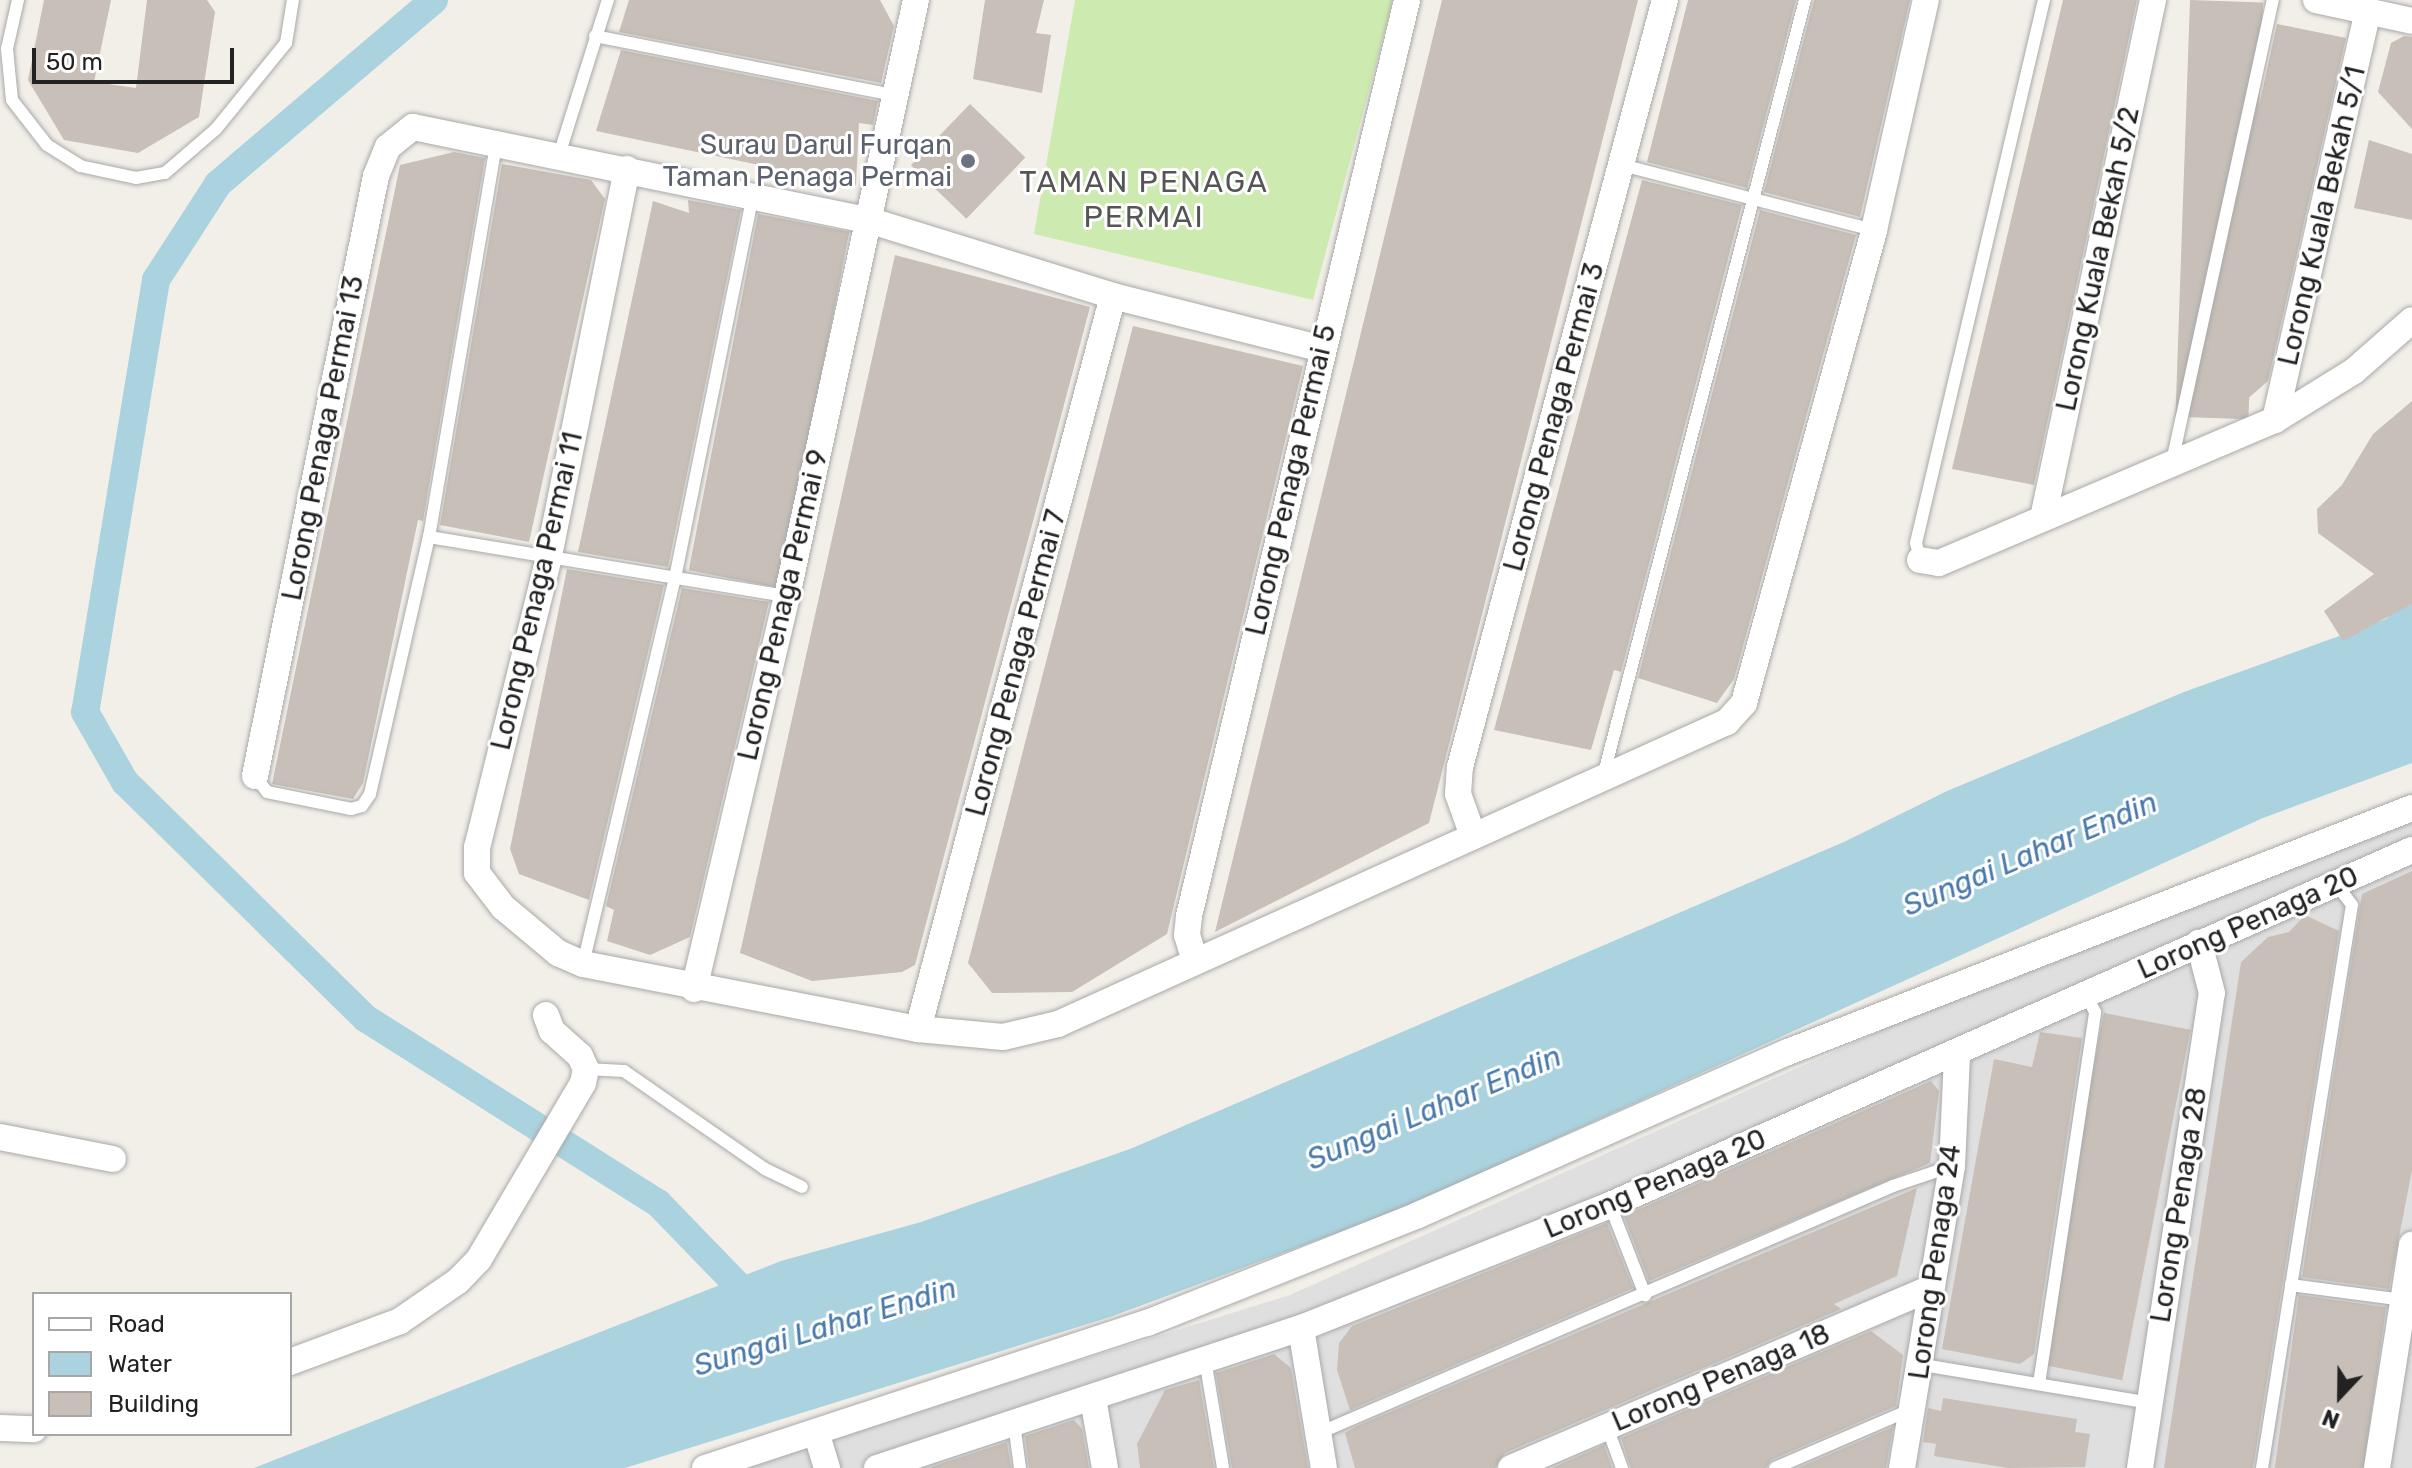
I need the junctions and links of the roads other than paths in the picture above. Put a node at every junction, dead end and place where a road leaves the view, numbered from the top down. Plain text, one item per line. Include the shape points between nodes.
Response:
1 (18, 0) edge
2 (293, 0) edge
3 (608, 0) edge
4 (916, 0) edge
5 (1407, 0) edge
6 (1665, 0) edge
7 (1805, 0) edge
8 (1926, 0) edge
9 (2044, 0) edge
10 (2153, 0) edge
11 (2273, 0) edge
12 (2316, 0) edge
13 (2368, 11) junction
14 (2412, 21) edge
15 (595, 36) junction
16 (894, 95) junction
17 (497, 141) junction
18 (559, 155) junction
19 (1622, 165) junction
20 (627, 169) junction
21 (753, 195) junction
22 (1752, 202) junction
23 (868, 220) junction
24 (1874, 230) junction
25 (1113, 296) junction
26 (2412, 320) edge
27 (1322, 349) junction
28 (2275, 420) junction
29 (2170, 469) junction
30 (2043, 518) junction
31 (429, 537) junction
32 (549, 557) junction
33 (1920, 560) joint
34 (675, 578) junction
35 (787, 596) junction
36 (255, 776) joint
37 (1603, 777) junction
38 (2412, 808) edge
39 (1472, 833) junction
40 (2412, 850) edge
41 (2336, 884) junction
42 (2199, 943) junction
43 (1195, 961) junction
44 (583, 964) junction
45 (694, 989) junction
46 (2086, 995) junction
47 (546, 1015) dead end
48 (918, 1029) junction
49 (1957, 1054) junction
50 (586, 1069) junction
51 (0, 1137) edge
52 (113, 1159) dead end
53 (1952, 1166) junction
54 (802, 1187) dead end
55 (1610, 1205) junction
56 (2412, 1245) edge
57 (2291, 1285) junction
58 (1931, 1288) junction
59 (1645, 1295) junction
60 (2404, 1300) junction
61 (1301, 1328) junction
62 (1205, 1359) junction
63 (292, 1361) edge
64 (1923, 1365) junction
65 (2039, 1384) junction
66 (1093, 1398) junction
67 (2149, 1403) junction
68 (1912, 1409) junction
69 (1014, 1423) junction
70 (1607, 1427) junction
71 (0, 1428) edge
72 (32, 1429) edge
73 (816, 1432) junction
74 (1319, 1433) junction
75 (908, 1464) edge
76 (705, 1468) edge
77 (827, 1468) edge
78 (877, 1468) edge
79 (1020, 1468) edge
80 (1105, 1468) edge
81 (1223, 1468) edge
82 (1324, 1468) edge
83 (1511, 1468) edge
84 (1622, 1468) edge
85 (1775, 1468) edge
86 (1902, 1468) edge
87 (2140, 1468) edge
88 (2262, 1468) edge
89 (2377, 1468) edge

1 - 2 lane via 7,49 12,100 58,152 80,166 136,178 165,173 216,129 286,43
3 - 15 lane
4 - 16 street, Lorong Penaga Permai 9
5 - 27 street, Lorong Penaga Permai 5
6 - 19 street, Lorong Penaga Permai 3
7 - 22 lane
8 - 24 street
9 - 33 lane via 1916,543
10 - 30 street, Lorong Kuala Bekah 5/2
11 - 29 lane
12 - 13 street
13 - 14 street
13 - 28 street, Lorong Kuala Bekah 5/1
15 - 16 lane
15 - 18 lane
16 - 23 street, Lorong Penaga Permai 9
17 - 18 street
17 - 31 lane
17 - 36 street, Lorong Penaga Permai 13 via 425,126 400,134 376,176
18 - 20 street
19 - 22 lane
19 - 39 street, Lorong Penaga Permai 3 via 1460,767 1458,794
20 - 21 street
20 - 32 street, Lorong Penaga Permai 11
21 - 23 street
21 - 34 lane
22 - 24 lane
22 - 37 lane
23 - 25 street
23 - 35 street, Lorong Penaga Permai 9
24 - 37 street via 1744,703 1727,722
25 - 27 street
25 - 48 street, Lorong Penaga Permai 7
26 - 28 street via 2354,371
27 - 43 street, Lorong Penaga Permai 5 via 1189,916 1187,935
28 - 29 street
29 - 30 street
30 - 33 street via 1939,563
31 - 32 lane
31 - 36 lane via 370,794 362,806 351,809 267,792
32 - 34 lane
32 - 44 street, Lorong Penaga Permai 11 via 477,847 477,873 503,907 558,953
34 - 35 lane
34 - 44 lane
35 - 45 street, Lorong Penaga Permai 9
37 - 39 street
38 - 73 street via 1788,1052 1418,1215 1147,1323
39 - 43 street
40 - 41 street, Lorong Penaga 20
41 - 42 street, Lorong Penaga 20
41 - 57 lane via 2352,905
42 - 46 street, Lorong Penaga 20
42 - 67 street, Lorong Penaga 28 via 2212,993
43 - 48 street via 1030,1032 971,1037
44 - 45 street
45 - 48 street
46 - 49 street, Lorong Penaga 20
46 - 65 lane via 2095,1012
47 - 50 street via 552,1031
49 - 53 street, Lorong Penaga 24
49 - 55 street, Lorong Penaga 20
50 - 54 lane via 624,1071 765,1169
50 - 63 street via 496,1235 458,1281 400,1321
51 - 52 street
53 - 58 street, Lorong Penaga 24
53 - 59 lane via 1893,1186
55 - 59 lane
55 - 61 street, Lorong Penaga 20
56 - 60 street
57 - 60 lane
57 - 88 lane
58 - 64 street, Lorong Penaga 24
58 - 70 street, Lorong Penaga 18
59 - 74 lane
60 - 89 street
61 - 62 street, Lorong Penaga 20
61 - 74 street
62 - 66 street, Lorong Penaga 20
62 - 81 lane
64 - 65 lane
64 - 68 street, Lorong Penaga 24
65 - 67 lane
66 - 69 street, Lorong Penaga 20
66 - 80 street
67 - 87 street, Lorong Penaga 28
68 - 85 lane
68 - 86 street, Lorong Penaga 24
69 - 75 street, Lorong Penaga 20
69 - 79 lane
70 - 83 street, Lorong Penaga 18
70 - 84 lane
71 - 72 street
73 - 76 street
73 - 77 street
74 - 82 street
75 - 78 street, Lorong Penaga 20

